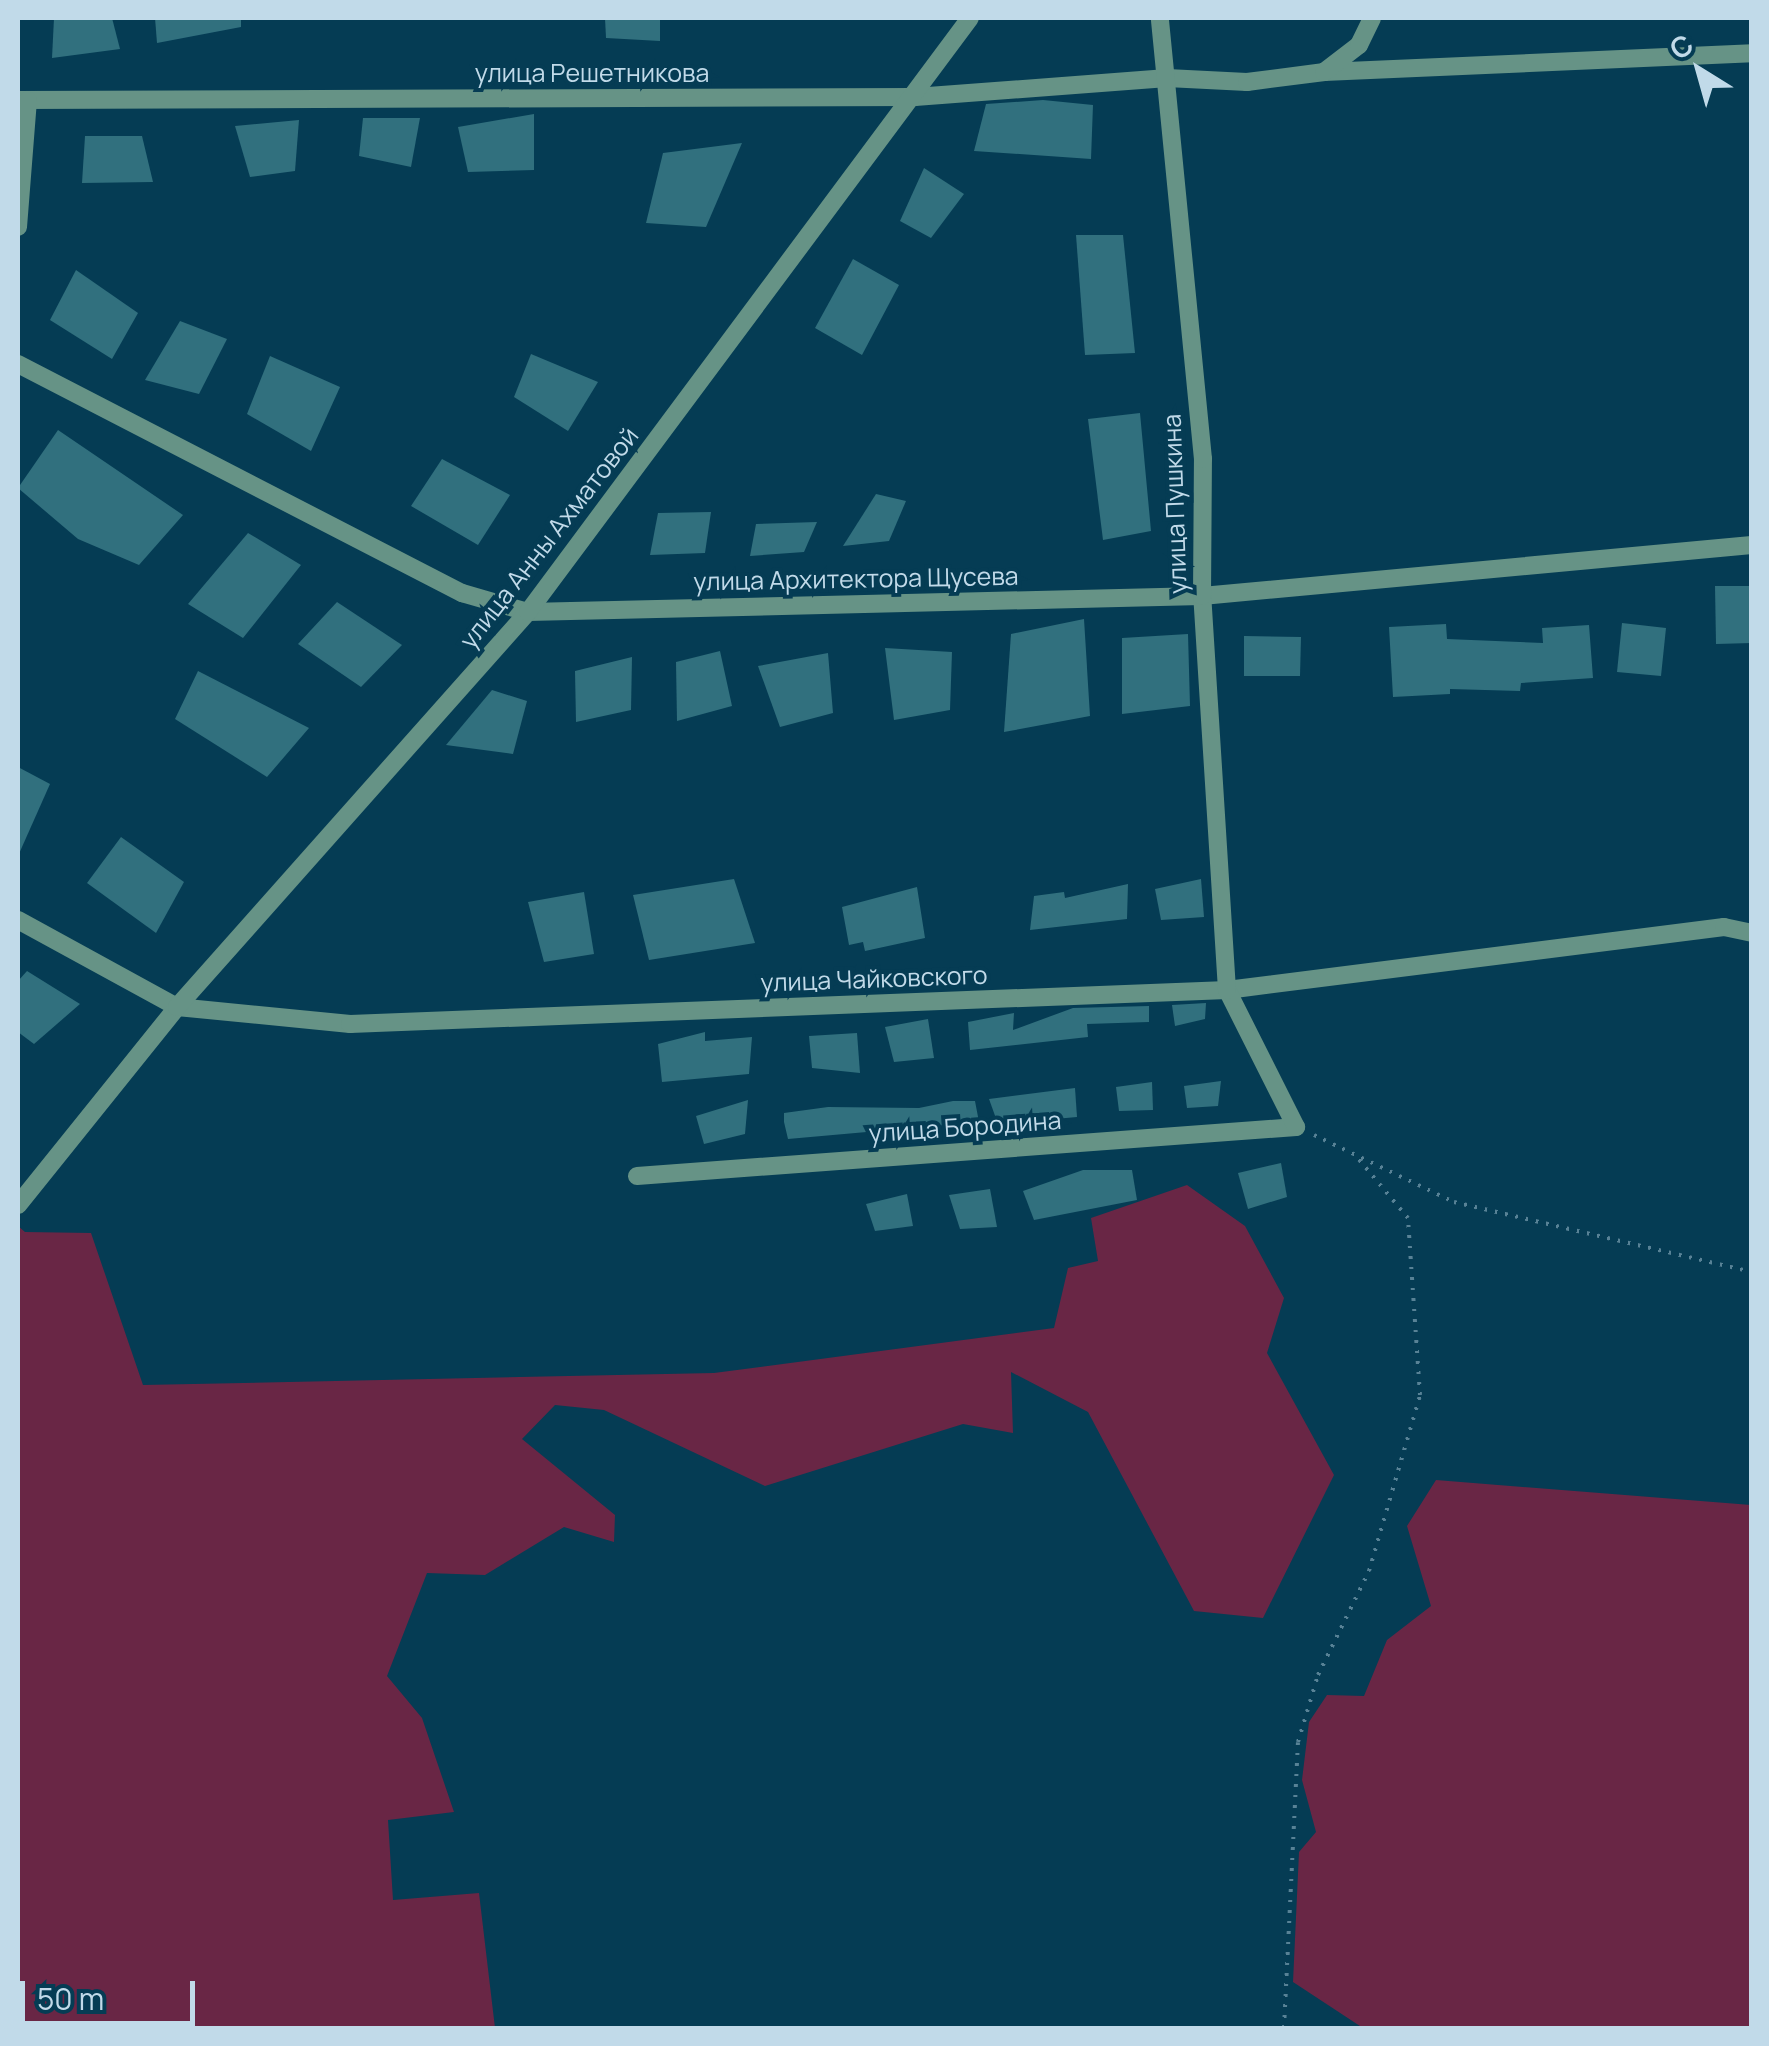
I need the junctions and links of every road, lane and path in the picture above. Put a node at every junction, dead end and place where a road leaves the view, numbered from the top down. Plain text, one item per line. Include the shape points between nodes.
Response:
1 (970, 18) edge
2 (1160, 18) edge
3 (1372, 18) edge
4 (1752, 52) edge
5 (1324, 72) junction
6 (1166, 78) junction
7 (915, 97) junction
8 (23, 100) edge
9 (18, 228) edge
10 (18, 364) edge
11 (1752, 546) edge
12 (1202, 596) junction
13 (528, 612) junction
14 (18, 920) edge
15 (1752, 933) edge
16 (1226, 990) junction
17 (177, 1007) junction
18 (1296, 1127) junction
19 (1356, 1156) junction
20 (638, 1176) dead end
21 (18, 1205) edge
22 (1752, 1272) edge
23 (1284, 2028) edge

1 - 7 street, улица Анны Ахматовой
2 - 6 street, улица Пушкина
3 - 5 street via 1358,45
4 - 5 street
5 - 6 street, улица Решетникова via 1247,82
6 - 7 street, улица Решетникова
6 - 12 street, улица Пушкина via 1203,459
7 - 8 street, улица Решетникова
7 - 13 street, улица Анны Ахматовой
8 - 9 street
10 - 13 street, улица Архитектора Щусева via 462,594
11 - 12 street, улица Архитектора Щусева
12 - 13 street, улица Архитектора Щусева
12 - 16 street, улица Пушкина
13 - 17 street, улица Анны Ахматовой
14 - 17 street, улица Чайковского
15 - 16 street, улица Чайковского via 1724,927
16 - 17 street, улица Чайковского via 350,1024
16 - 18 street
17 - 21 street, улица Анны Ахматовой
18 - 19 path
18 - 20 street, улица Бородина
19 - 22 path via 1454,1202
19 - 23 path via 1408,1218 1420,1395 1369,1571 1318,1675 1298,1742

